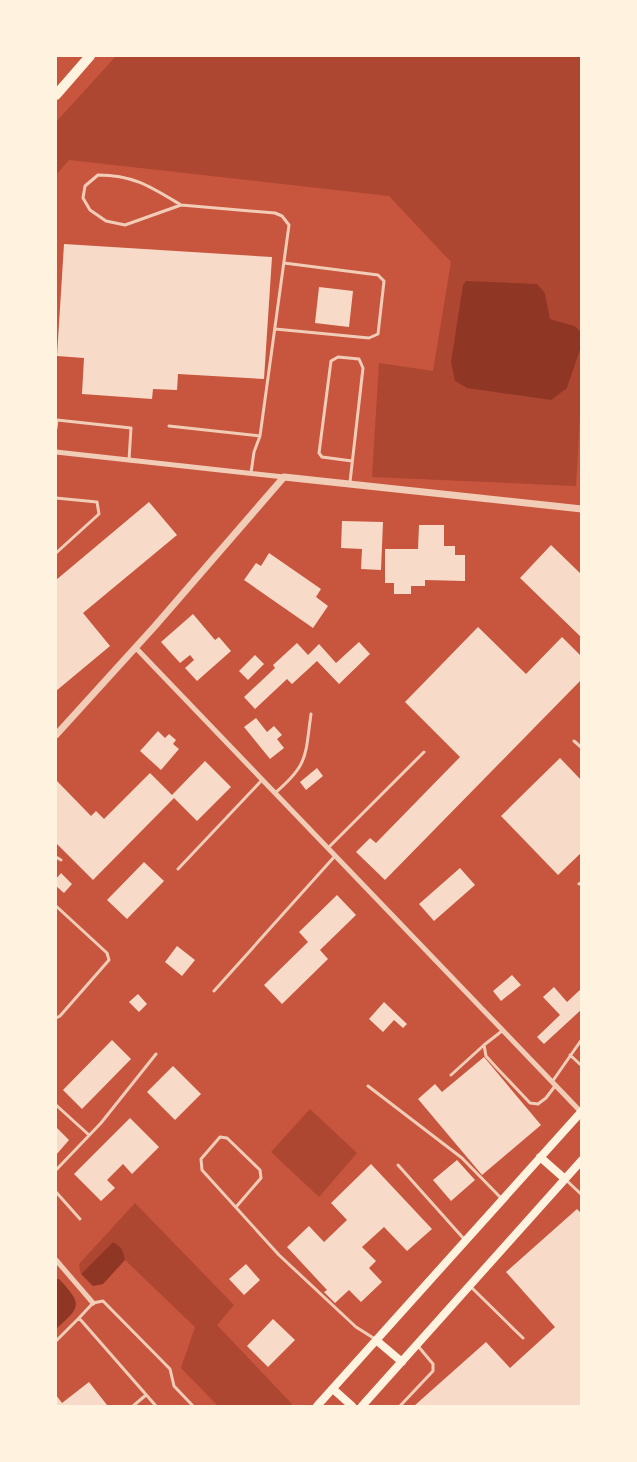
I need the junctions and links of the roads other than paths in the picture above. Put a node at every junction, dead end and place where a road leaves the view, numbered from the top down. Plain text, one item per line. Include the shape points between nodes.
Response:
1 (90, 56) edge
2 (56, 95) edge
3 (181, 205) junction
4 (284, 263) junction
5 (275, 329) junction
6 (169, 426) dead end
7 (56, 428) edge
8 (260, 436) junction
9 (56, 452) edge
10 (129, 460) junction
11 (352, 461) junction
12 (251, 473) junction
13 (284, 477) junction
14 (350, 484) junction
15 (56, 498) edge
16 (582, 509) edge
17 (56, 553) edge
18 (135, 646) junction
19 (311, 714) dead end
20 (57, 730) edge
21 (574, 741) dead end
22 (582, 748) edge
23 (424, 752) dead end
24 (262, 780) junction
25 (275, 793) junction
26 (328, 848) junction
27 (335, 856) junction
28 (56, 857) edge
29 (61, 860) dead end
30 (178, 869) dead end
31 (56, 906) edge
32 (214, 991) dead end
33 (56, 1018) edge
34 (502, 1031) junction
35 (582, 1039) edge
36 (484, 1046) junction
37 (156, 1054) dead end
38 (570, 1056) junction
39 (582, 1066) edge
40 (451, 1075) dead end
41 (553, 1084) junction
42 (368, 1086) dead end
43 (56, 1105) edge
44 (581, 1112) edge
45 (89, 1135) junction
46 (540, 1157) junction
47 (582, 1160) edge
48 (398, 1165) dead end
49 (56, 1170) edge
50 (565, 1179) junction
51 (56, 1192) edge
52 (582, 1195) edge
53 (502, 1199) junction
54 (236, 1207) junction
55 (80, 1219) dead end
56 (465, 1240) junction
57 (56, 1260) edge
58 (470, 1286) junction
59 (93, 1303) junction
60 (79, 1318) junction
61 (523, 1338) dead end
62 (376, 1340) junction
63 (56, 1341) edge
64 (417, 1345) junction
65 (402, 1362) junction
66 (333, 1389) junction
67 (146, 1395) junction
68 (133, 1407) edge
69 (156, 1407) edge
70 (193, 1407) edge
71 (317, 1407) edge
72 (352, 1407) edge
73 (362, 1407) edge
74 (400, 1407) edge

1 - 2 highway
3 - 3 lane via 125,225 106,221 90,210 83,198 85,186 98,175 115,175 140,181
3 - 4 lane via 282,216 289,225
4 - 5 lane
4 - 5 lane via 378,275 384,281 378,334 369,338
5 - 8 lane
6 - 8 lane
7 - 10 lane via 57,420 131,428
8 - 12 lane
9 - 10 street
10 - 12 street
11 - 11 lane via 363,368 360,359 338,357 331,361 319,453 322,458
11 - 14 lane
12 - 13 street
13 - 14 street
13 - 18 street
14 - 16 street
15 - 17 lane via 97,502 99,514
18 - 20 street
18 - 24 street
19 - 25 lane via 302,765
21 - 22 lane
23 - 26 lane
24 - 25 street
24 - 30 lane
25 - 26 street
26 - 27 street
27 - 32 lane
27 - 34 street
28 - 29 lane
31 - 33 lane via 107,953 109,960
34 - 36 lane
34 - 41 street
35 - 38 lane
36 - 40 lane
36 - 41 lane via 486,1056 530,1103 538,1104 546,1098
37 - 45 lane
38 - 39 lane
38 - 41 lane
41 - 44 street
42 - 53 lane via 462,1158
43 - 45 lane
44 - 46 main road
45 - 49 lane
46 - 50 main road
46 - 53 main road
47 - 50 main road
48 - 56 lane
50 - 52 lane
50 - 58 main road
51 - 55 lane
53 - 56 main road
54 - 54 lane via 202,1170 201,1159 220,1137 227,1137 260,1170 261,1178
54 - 62 lane via 279,1255 356,1327
56 - 62 main road
57 - 59 street
58 - 61 lane
58 - 64 main road
59 - 60 lane
59 - 70 lane via 103,1301 170,1369 174,1386
60 - 63 lane
60 - 67 lane
62 - 65 main road
62 - 66 main road
64 - 65 main road
64 - 74 lane via 434,1364 434,1371
65 - 73 main road
66 - 71 main road
66 - 72 main road
67 - 68 lane
67 - 69 lane

